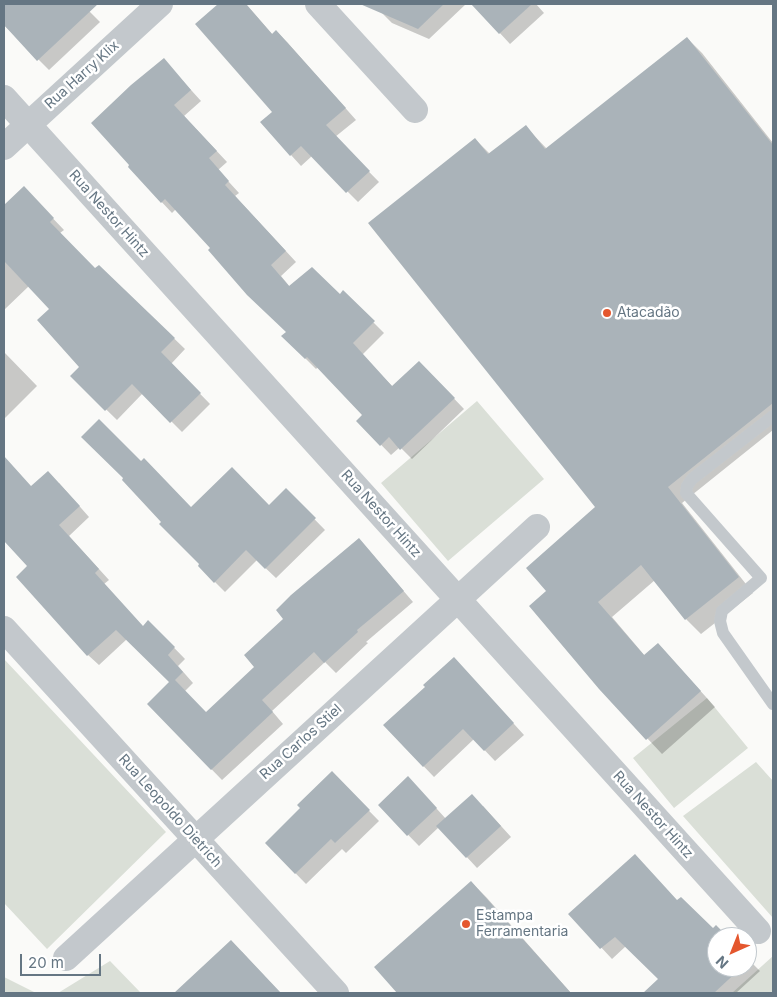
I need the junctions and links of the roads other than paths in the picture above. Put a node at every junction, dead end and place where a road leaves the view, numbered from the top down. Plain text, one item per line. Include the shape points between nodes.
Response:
1 (160, 4) edge
2 (318, 4) edge
3 (4, 98) edge
4 (415, 110) dead end
5 (28, 125) junction
6 (4, 146) edge
7 (773, 416) edge
8 (537, 527) dead end
9 (458, 600) junction
10 (4, 629) edge
11 (773, 704) edge
12 (196, 839) junction
13 (758, 931) dead end
14 (66, 958) dead end
15 (336, 993) edge

1 - 5 street, Rua Harry Klix
2 - 4 street
3 - 5 street, Rua Nestor Hintz
5 - 6 street, Rua Harry Klix
5 - 9 street, Rua Nestor Hintz
7 - 11 lane via 692,479 686,493 761,578 722,611 720,622 722,633
8 - 9 street, Rua Carlos Stiel
9 - 12 street, Rua Carlos Stiel
9 - 13 street, Rua Nestor Hintz
10 - 12 street, Rua Leopoldo Dietrich
12 - 14 street, Rua Carlos Stiel
12 - 15 street, Rua Leopoldo Dietrich

